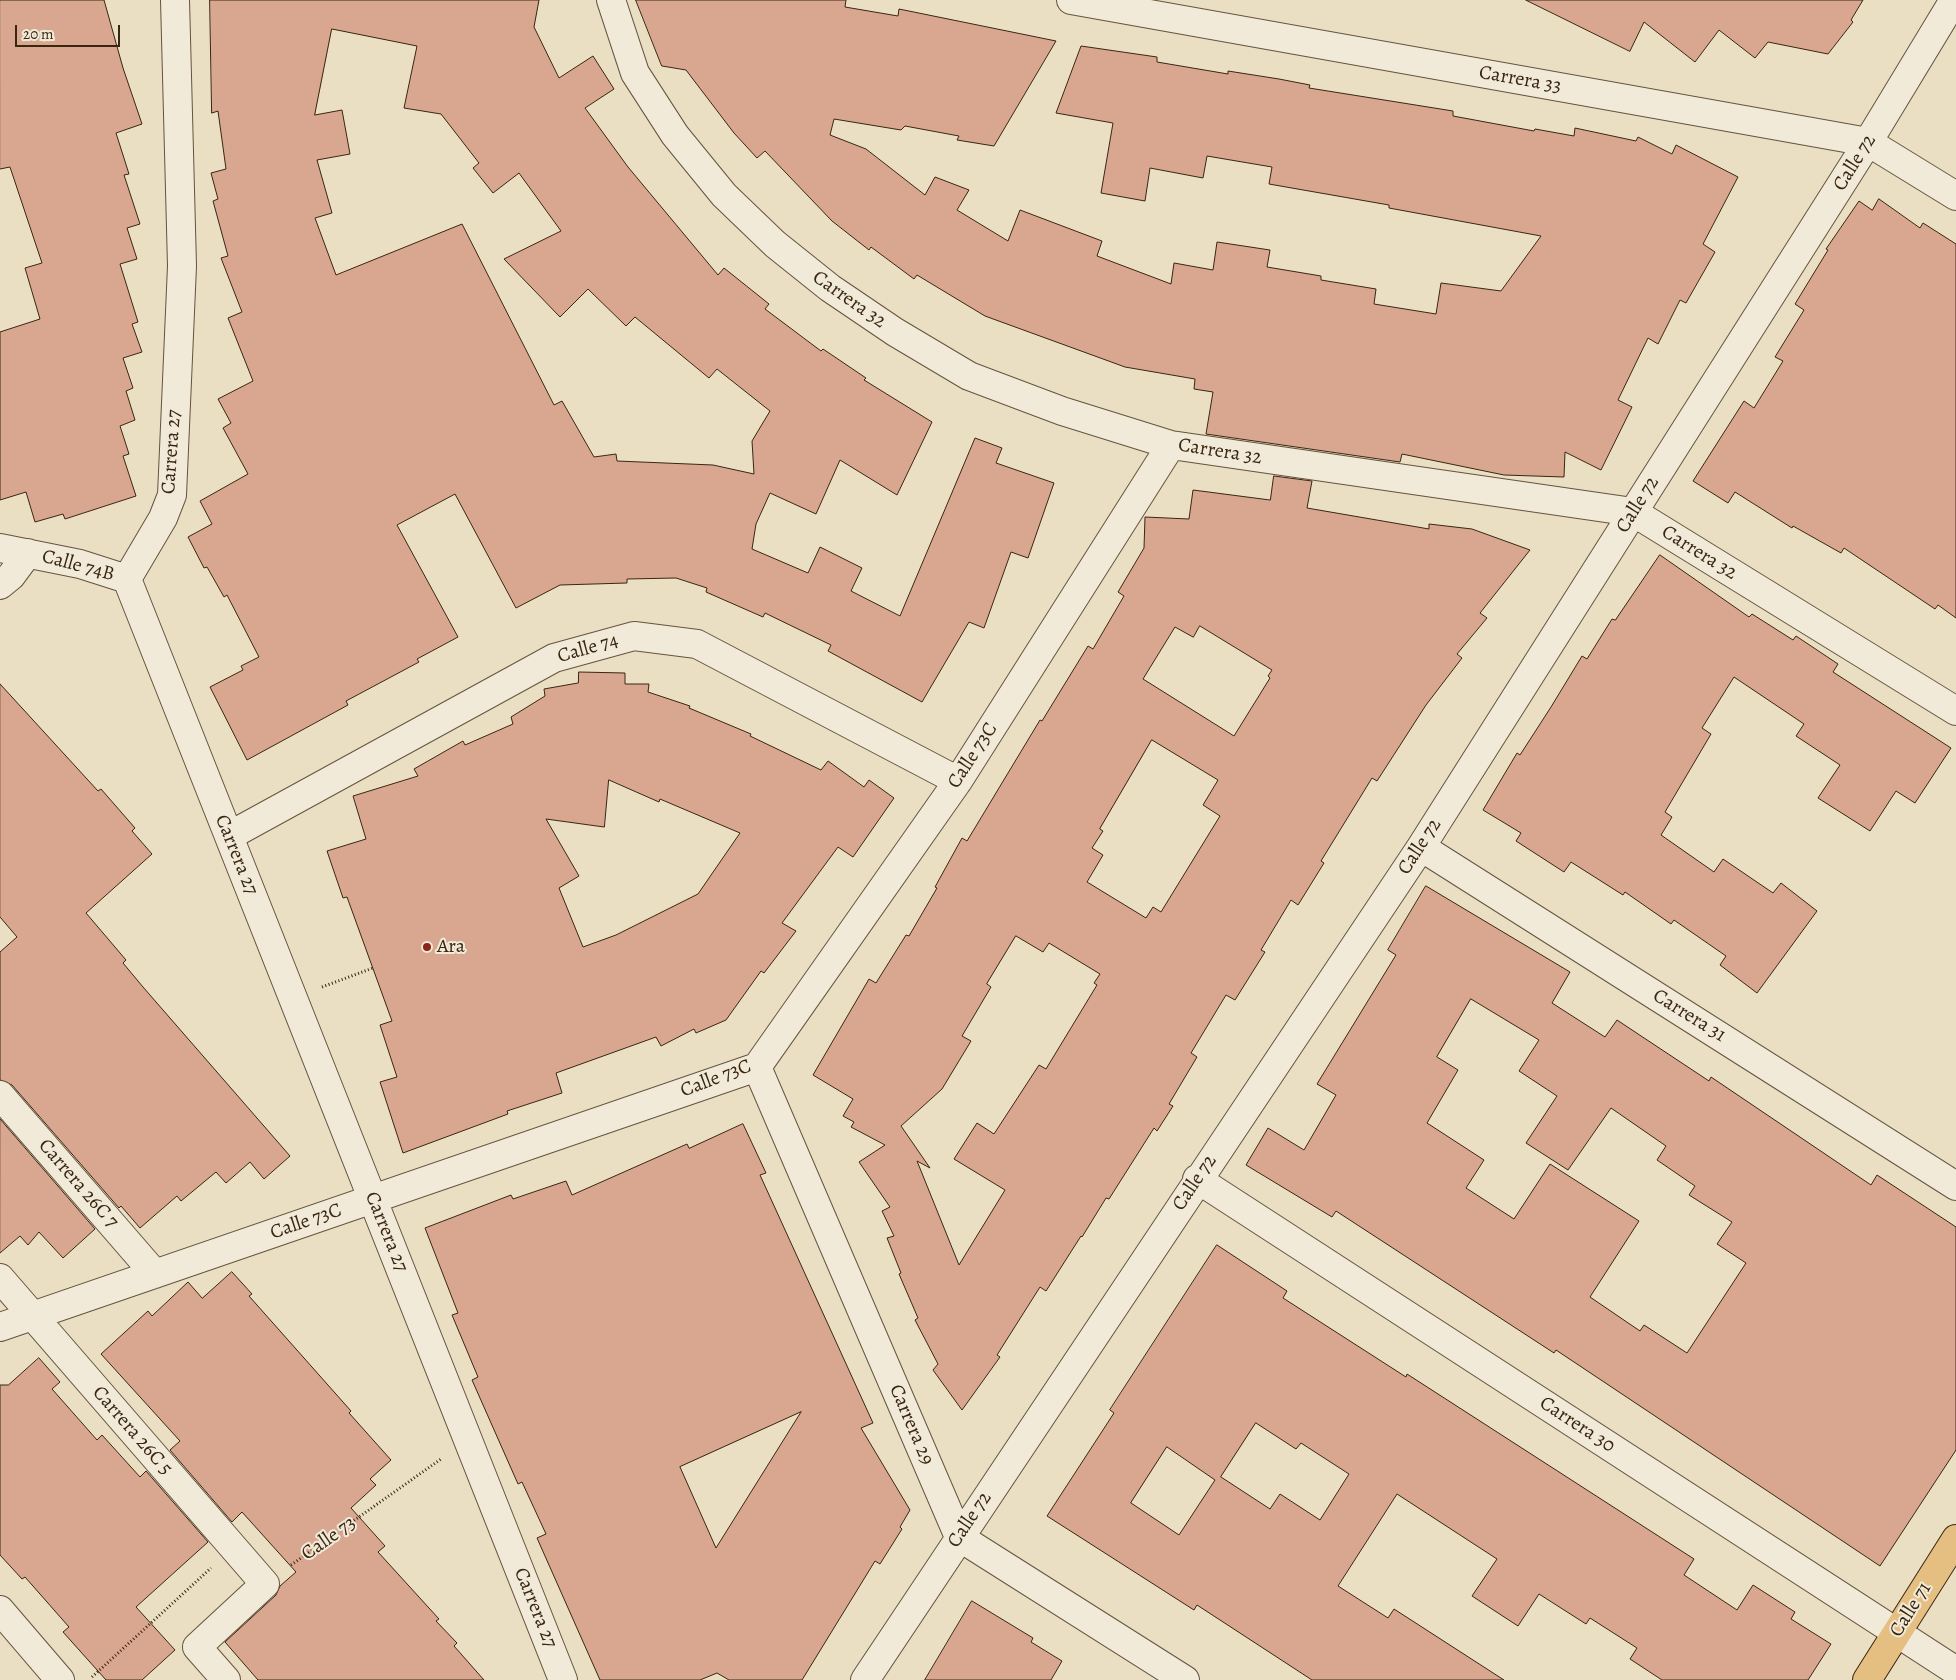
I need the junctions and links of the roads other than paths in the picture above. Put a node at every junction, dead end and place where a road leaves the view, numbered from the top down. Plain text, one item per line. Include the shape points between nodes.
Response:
1 (175, 0) edge
2 (611, 0) edge
3 (1072, 0) edge
4 (1954, 0) edge
5 (1868, 142) junction
6 (1956, 196) edge
7 (1171, 445) junction
8 (1633, 512) junction
9 (0, 548) edge
10 (28, 553) junction
11 (127, 579) junction
12 (0, 585) edge
13 (1956, 711) edge
14 (958, 782) junction
15 (229, 836) junction
16 (1421, 847) junction
17 (756, 1067) junction
18 (0, 1095) edge
19 (1198, 1179) junction
20 (1956, 1186) edge
21 (373, 1199) junction
22 (155, 1274) junction
23 (0, 1278) edge
24 (33, 1316) junction
25 (0, 1327) edge
26 (959, 1537) junction
27 (1956, 1539) edge
28 (0, 1610) edge
29 (1896, 1633) junction
30 (1956, 1671) edge
31 (60, 1680) edge
32 (226, 1680) edge
33 (564, 1680) edge
34 (865, 1680) edge
35 (1185, 1680) edge
36 (1866, 1680) edge

1 - 11 street, Carrera 27 via 182,266 172,495 164,518
2 - 7 street, Carrera 32 via 635,73 675,134 724,195 775,244 830,288 895,332 970,376 1062,411
3 - 5 street, Carrera 33
4 - 5 street, Calle 72
5 - 6 street, Carrera 33
5 - 8 street, Calle 72
7 - 8 street, Carrera 32
7 - 14 street, Calle 73C
8 - 13 street, Carrera 32
8 - 16 street, Calle 72
9 - 10 street, Calle 74B
10 - 11 street, Calle 74B via 80,564
10 - 12 street, Calle 74B
11 - 15 street, Carrera 27
14 - 15 street, Calle 74 via 697,644 634,636 554,658
14 - 17 street, Calle 73C
15 - 21 street, Carrera 27
16 - 19 street, Calle 72
16 - 20 street, Carrera 31
17 - 21 street, Calle 73C
17 - 26 street, Carrera 29
18 - 22 street, Carrera 26C 7
19 - 26 street, Calle 72
19 - 29 street, Carrera 30
21 - 22 street, Calle 73C
21 - 33 street, Carrera 27
22 - 24 street, Calle 73C
23 - 24 street, Carrera 26C 5
24 - 25 street, Calle 73C
24 - 32 street, Carrera 26C 5 via 265,1584 197,1646
26 - 34 street, Calle 72
26 - 35 street
27 - 29 main road, Calle 71
28 - 31 street
29 - 30 street, Carrera 30
29 - 36 main road, Calle 71

